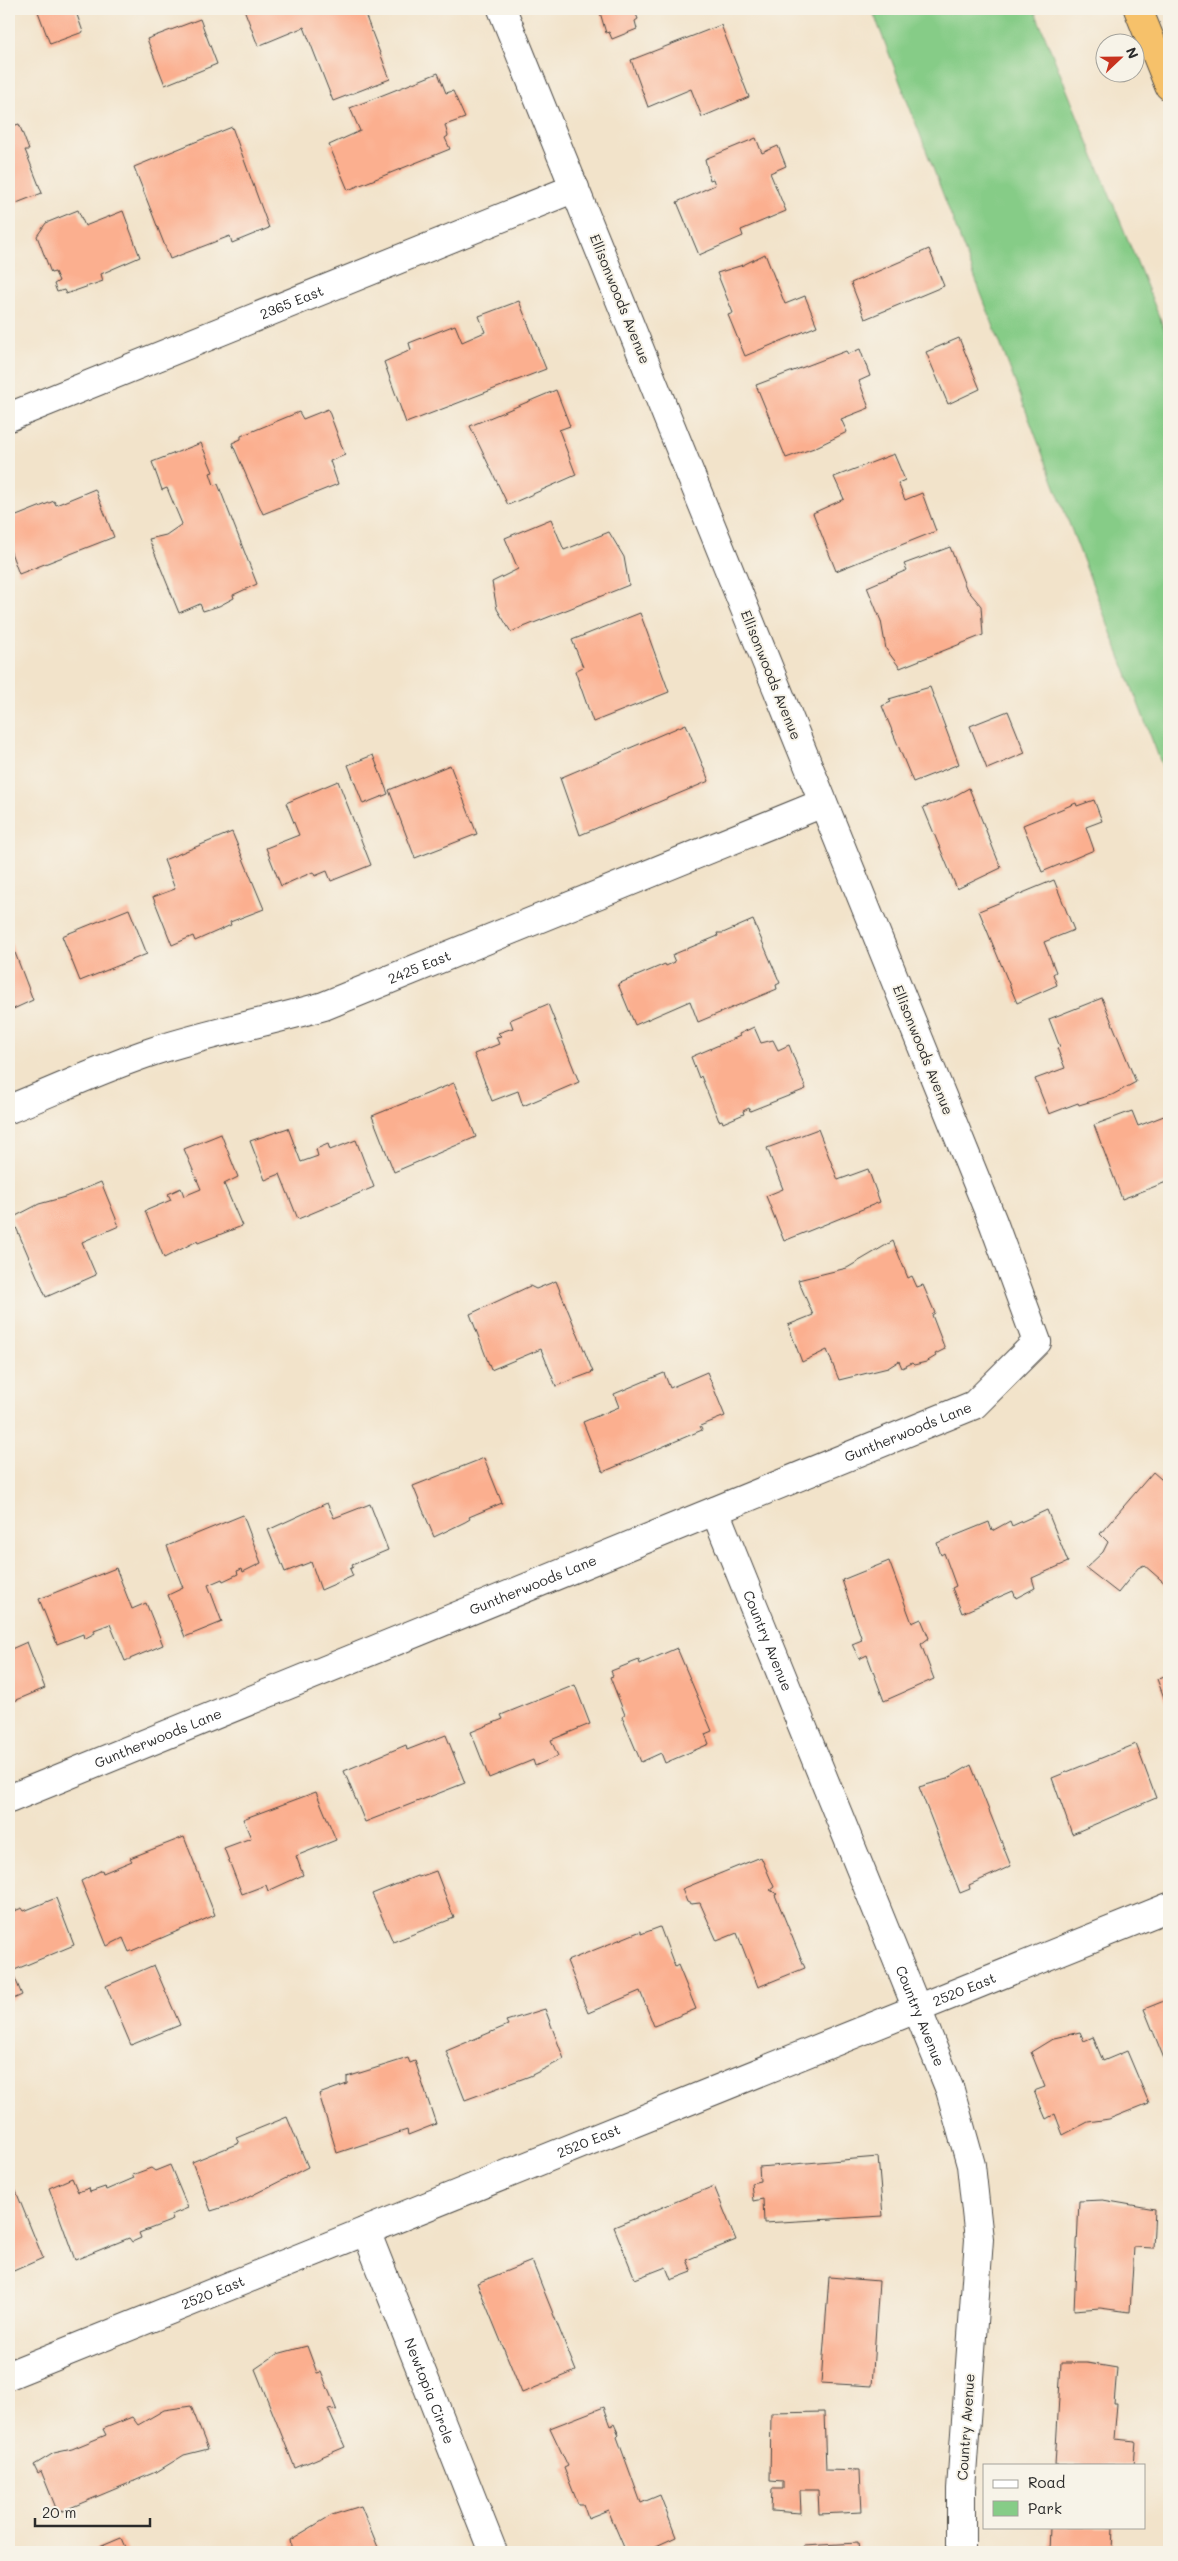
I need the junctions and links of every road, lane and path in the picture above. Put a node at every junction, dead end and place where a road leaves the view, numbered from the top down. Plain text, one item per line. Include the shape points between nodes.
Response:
1 (502, 9) edge
2 (1138, 9) edge
3 (1169, 86) edge
4 (575, 188) junction
5 (9, 417) edge
6 (823, 803) junction
7 (9, 1109) edge
8 (1037, 1342) joint
9 (715, 1511) junction
10 (9, 1799) edge
11 (1169, 1907) edge
12 (916, 2009) junction
13 (366, 2231) junction
14 (9, 2376) edge
15 (493, 2552) edge
16 (960, 2552) edge

1 - 4 street, Ellisonwoods Avenue
2 - 3 highway
4 - 5 street, 2365 East
4 - 6 street, Ellisonwoods Avenue
6 - 7 street, 2425 East via 324,1006 208,1034 152,1052
6 - 8 street, Ellisonwoods Avenue via 993,1222
8 - 9 street, Guntherwoods Lane via 974,1405
9 - 10 street, Guntherwoods Lane
9 - 12 street, Country Avenue
11 - 12 street, 2520 East
12 - 13 street, 2520 East
12 - 16 street, Country Avenue via 950,2090 971,2165 979,2239
13 - 14 street, 2520 East
13 - 15 street, Newtopia Circle

